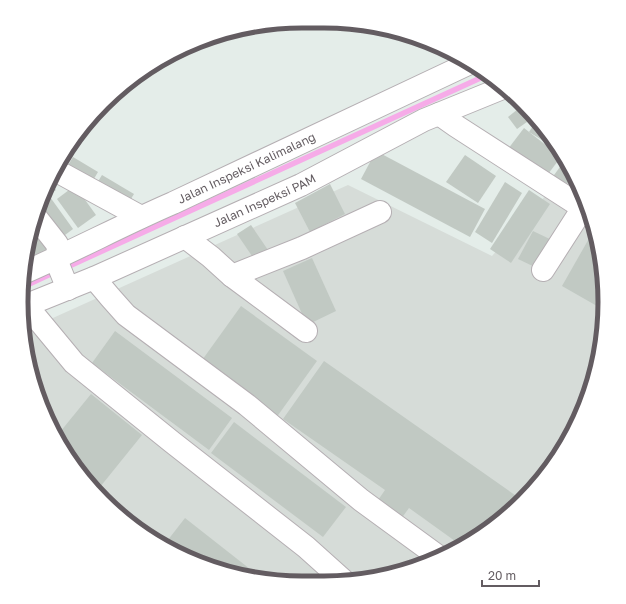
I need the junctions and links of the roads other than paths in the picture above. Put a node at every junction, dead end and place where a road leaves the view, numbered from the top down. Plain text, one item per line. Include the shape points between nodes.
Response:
1 (463, 66) edge
2 (497, 90) edge
3 (439, 114) junction
4 (60, 173) edge
5 (380, 212) dead end
6 (141, 217) junction
7 (40, 222) edge
8 (185, 237) junction
9 (58, 260) junction
10 (30, 270) edge
11 (543, 270) dead end
12 (232, 276) junction
13 (94, 278) junction
14 (67, 287) junction
15 (28, 304) edge
16 (29, 311) edge
17 (306, 331) dead end
18 (433, 553) edge
19 (337, 575) edge

1 - 6 street, Jalan Inspeksi Kalimalang
2 - 3 street, Jalan Inspeksi PAM
3 - 8 street, Jalan Inspeksi PAM via 301,185
3 - 11 street via 580,206 579,214
4 - 6 street
5 - 12 street via 302,248
6 - 9 street, Jalan Inspeksi Kalimalang
7 - 9 street via 57,244
8 - 12 street
8 - 13 street, Jalan Inspeksi PAM
9 - 10 street, Jalan Inspeksi Kalimalang
9 - 14 street
12 - 17 street
13 - 14 street, Jalan Inspeksi PAM
13 - 18 street via 126,315 247,405 361,500
14 - 15 street, Jalan Inspeksi PAM
16 - 19 street via 74,363 306,547

